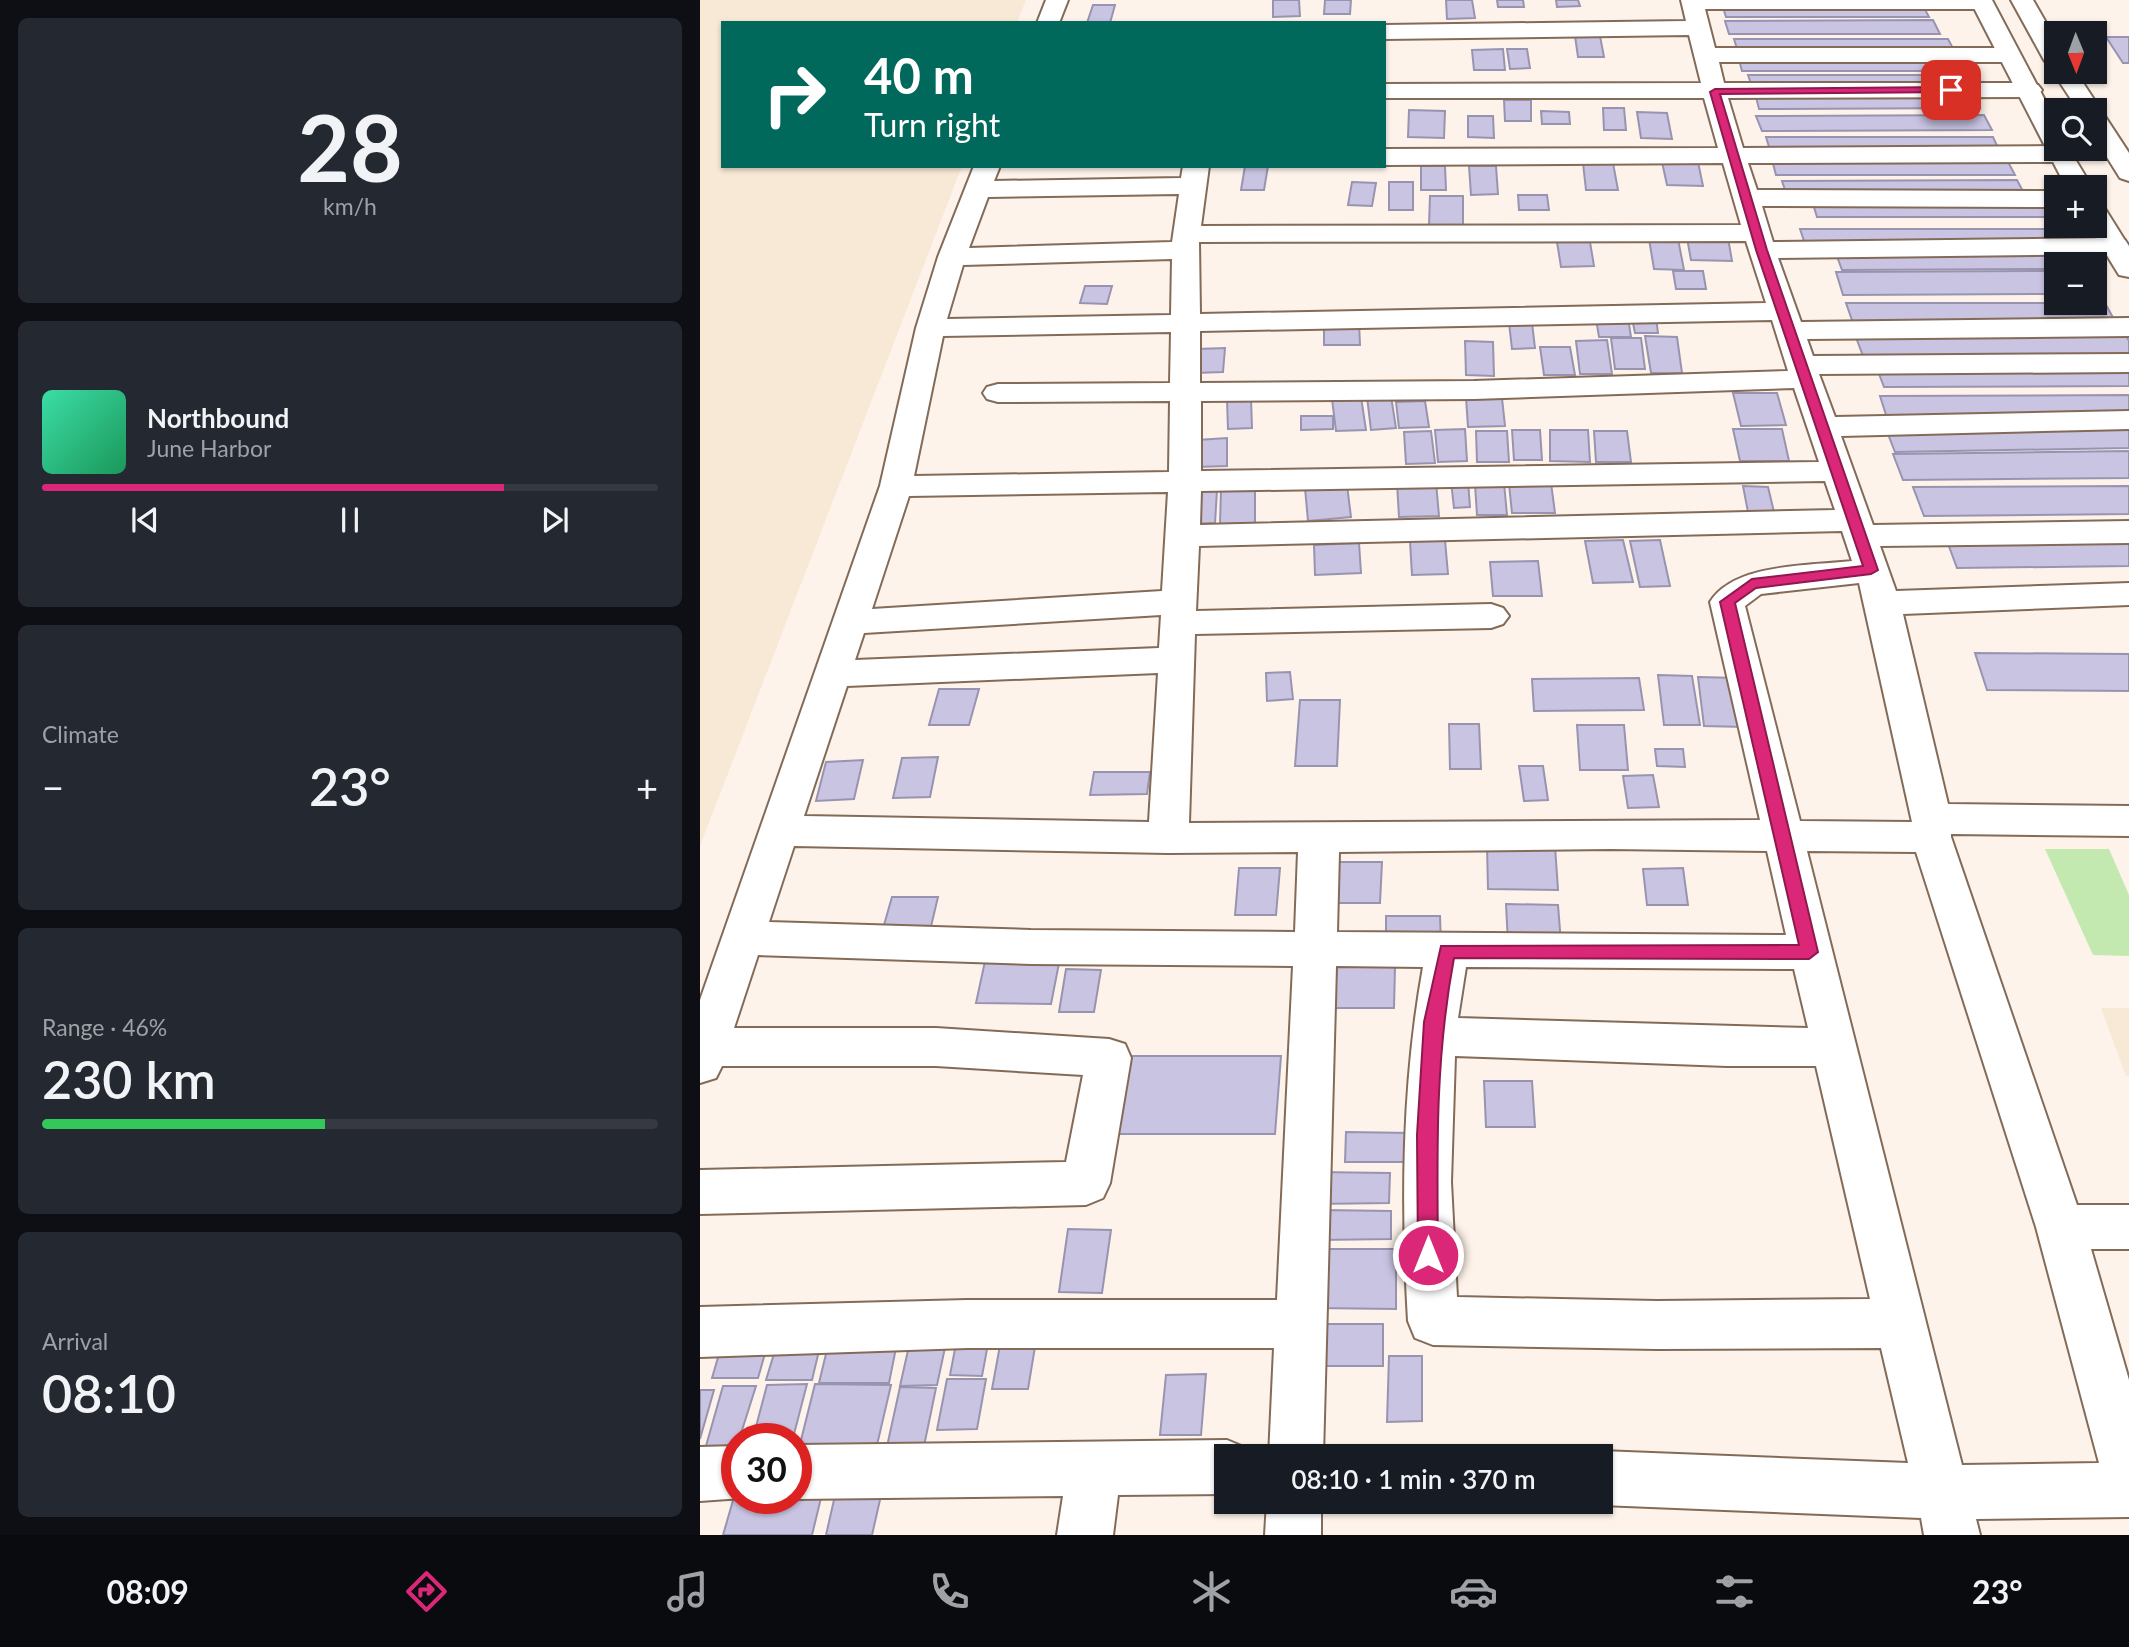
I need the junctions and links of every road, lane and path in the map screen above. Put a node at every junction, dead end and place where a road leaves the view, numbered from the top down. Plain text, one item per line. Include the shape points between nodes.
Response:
1 (1057, 0) edge
2 (2022, 0) edge
3 (1981, 1) edge
4 (1049, 21) edge
5 (1698, 21) edge
6 (1386, 32) edge
7 (2044, 39) edge
8 (2009, 55) junction
9 (1386, 91) edge
10 (2035, 100) junction
11 (1717, 102) junction
12 (2044, 120) edge
13 (2107, 137) edge
14 (2044, 150) edge
15 (1735, 156) junction
16 (1386, 157) edge
17 (2129, 173) edge
18 (1195, 176) edge
19 (983, 177) edge
20 (1748, 198) junction
21 (2044, 199) edge
22 (2107, 233) edge
23 (1187, 242) junction
24 (1759, 242) junction
25 (952, 257) junction
26 (2122, 258) edge
27 (1786, 321) junction
28 (1188, 324) junction
29 (2129, 327) edge
30 (930, 328) junction
31 (2129, 363) edge
32 (1802, 372) junction
33 (1187, 390) junction
34 (998, 393) dead end
35 (2129, 421) edge
36 (1822, 427) junction
37 (1837, 471) junction
38 (1185, 481) junction
39 (896, 486) junction
40 (1856, 528) junction
41 (2129, 532) edge
42 (1182, 536) junction
43 (1877, 586) junction
44 (2129, 594) edge
45 (1177, 612) junction
46 (1491, 616) dead end
47 (851, 621) junction
48 (1175, 660) junction
49 (833, 674) junction
50 (2129, 821) edge
51 (1931, 828) junction
52 (780, 831) junction
53 (1781, 835) junction
54 (1168, 838) junction
55 (1319, 839) junction
56 (743, 938) junction
57 (1313, 947) junction
58 (1447, 951) junction
59 (1809, 952) junction
60 (1433, 1036) junction
61 (1833, 1046) junction
62 (703, 1056) edge
63 (700, 1192) edge
64 (2060, 1227) junction
65 (2129, 1227) edge
66 (1901, 1323) junction
67 (1301, 1324) junction
68 (700, 1332) edge
69 (1296, 1444) edge
70 (1214, 1467) edge
71 (1094, 1468) junction
72 (812, 1472) edge
73 (721, 1473) edge
74 (2129, 1473) edge
75 (700, 1474) edge
76 (1613, 1479) edge
77 (2129, 1490) edge
78 (1294, 1514) edge
79 (1948, 1514) edge
80 (1085, 1535) edge
81 (1293, 1535) edge

1 - 4 street
2 - 7 street
3 - 5 street
3 - 8 street
5 - 6 street
5 - 8 street
5 - 11 street
8 - 10 street
9 - 11 street
10 - 11 street
10 - 12 street
11 - 15 street
13 - 17 street
14 - 15 street
15 - 16 street
15 - 20 street
18 - 19 street
18 - 23 street
19 - 25 street
20 - 21 street
20 - 24 street
22 - 26 street
23 - 24 street
23 - 25 street
23 - 28 street
24 - 26 street
24 - 27 street
25 - 30 street
27 - 28 street
27 - 29 street
27 - 32 street
28 - 30 street
28 - 33 street
30 - 39 street
31 - 32 street
32 - 33 street via 1474,390
32 - 36 street
33 - 34 street
33 - 38 street
35 - 36 street
36 - 37 street
37 - 38 street
37 - 40 street
38 - 39 street
38 - 42 street
39 - 47 street
40 - 41 street
40 - 42 street
40 - 43 street
42 - 45 street
43 - 44 street
43 - 51 street
43 - 53 street via 1752,584 1727,602
45 - 46 street
45 - 47 street
45 - 48 street
47 - 49 street
48 - 49 street
48 - 54 street
49 - 52 street
50 - 51 street
51 - 53 street
51 - 64 street
52 - 54 street
52 - 56 street
53 - 55 street
53 - 59 street
54 - 55 street
55 - 57 street
56 - 57 street via 1031,947
56 - 62 street
57 - 58 street
57 - 67 street
58 - 59 street
58 - 60 street
59 - 61 street
60 - 61 street via 1727,1047
60 - 66 street via 1427,1135 1433,1321
61 - 66 street
62 - 63 street via 936,1047 1109,1058 1086,1183
64 - 65 street
64 - 74 street
66 - 79 street
67 - 68 street via 967,1324
67 - 69 street
70 - 71 street
71 - 72 street
71 - 80 street
73 - 75 street
76 - 79 street
77 - 79 street
78 - 81 street

